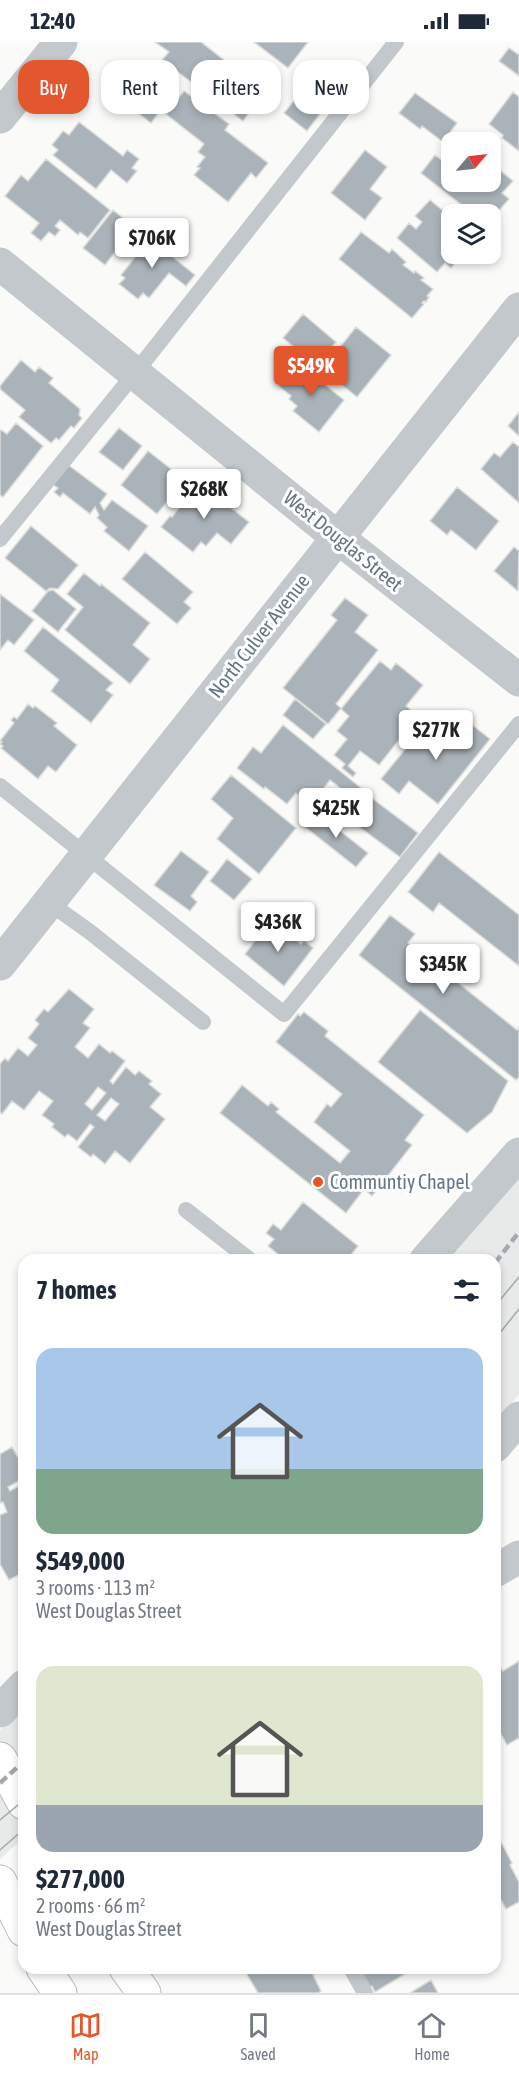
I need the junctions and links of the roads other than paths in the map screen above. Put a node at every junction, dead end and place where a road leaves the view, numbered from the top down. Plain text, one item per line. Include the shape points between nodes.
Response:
1 (61, 42) edge
2 (396, 42) edge
3 (0, 117) edge
4 (0, 264) edge
5 (519, 309) edge
6 (135, 373) junction
7 (337, 537) junction
8 (0, 539) edge
9 (519, 680) edge
10 (519, 724) edge
11 (0, 786) edge
12 (86, 855) junction
13 (48, 902) junction
14 (0, 964) edge
15 (203, 1022) dead end
16 (519, 1154) edge
17 (186, 1210) dead end
18 (242, 1254) edge
19 (431, 1254) edge
20 (519, 1418) edge
21 (501, 1439) edge
22 (519, 1557) edge
23 (501, 1568) edge
24 (18, 1692) edge
25 (0, 1711) edge
26 (4, 1767) edge
27 (18, 1792) edge
28 (46, 1974) edge
29 (47, 1974) edge
30 (116, 1974) edge
31 (130, 1974) edge
32 (354, 1974) edge
33 (54, 1993) edge
34 (60, 1993) edge
35 (125, 1993) edge
36 (144, 1993) edge
37 (365, 1993) edge

1 - 3 street
2 - 6 lane
4 - 6 street, West Douglas Street
5 - 7 street, North Culver Avenue
6 - 7 street, West Douglas Street
6 - 8 lane
7 - 9 street, West Douglas Street
7 - 12 street, North Culver Avenue
10 - 12 lane via 284,1014
11 - 12 lane
12 - 13 street, North Culver Avenue
13 - 14 street, North Culver Avenue
13 - 15 lane
16 - 19 street
17 - 18 lane
20 - 21 street
22 - 23 street
24 - 25 street
26 - 27 main road
28 - 33 main road
29 - 34 main road
30 - 35 main road
31 - 36 main road
32 - 37 lane

